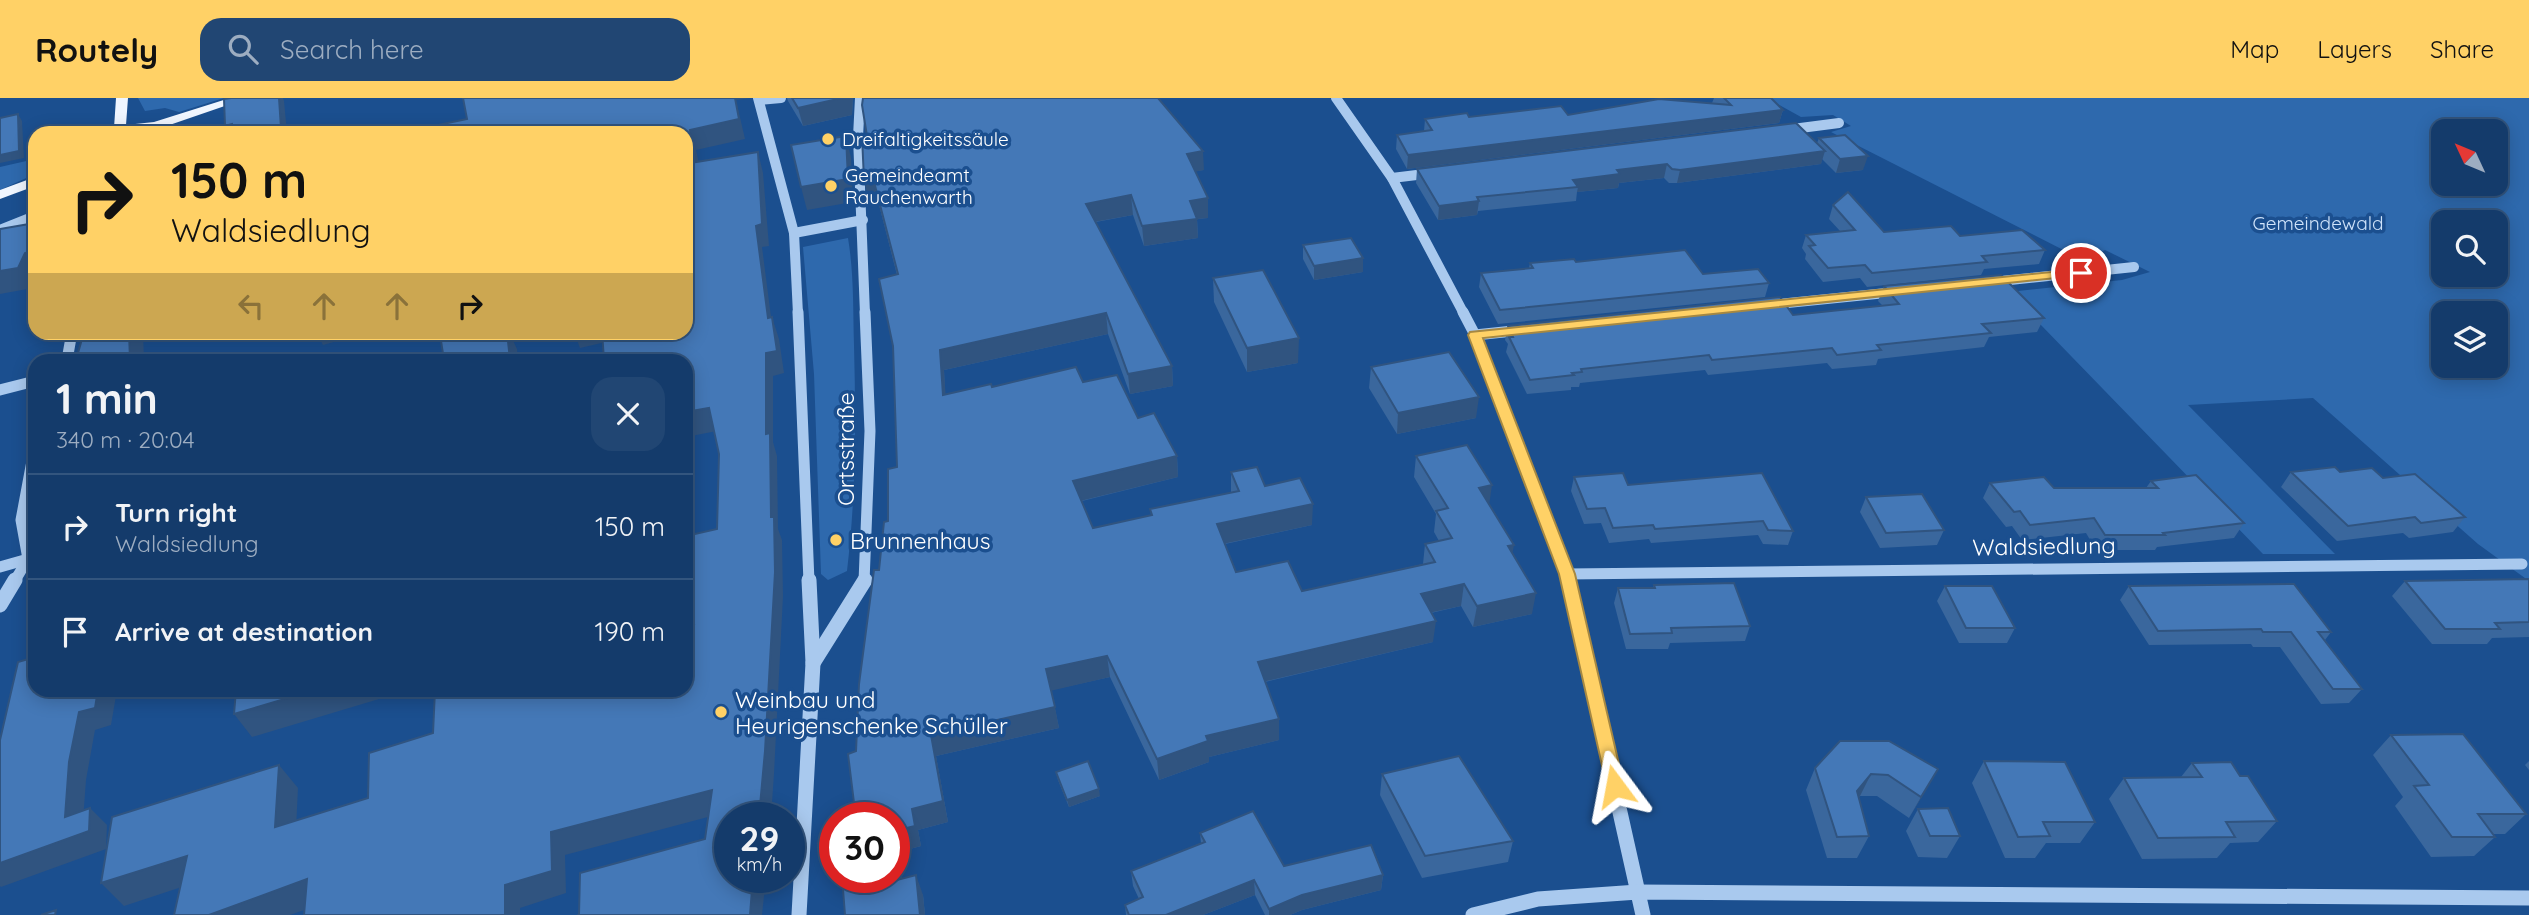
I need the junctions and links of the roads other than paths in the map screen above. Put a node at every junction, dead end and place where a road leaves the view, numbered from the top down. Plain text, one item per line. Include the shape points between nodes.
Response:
1 (242, 98) edge
2 (781, 98) edge
3 (860, 98) edge
4 (1336, 98) edge
5 (758, 99) edge
6 (123, 104) edge
7 (1839, 123) dead end
8 (140, 125) junction
9 (117, 126) edge
10 (136, 126) edge
11 (144, 126) edge
12 (167, 126) edge
13 (1771, 131) edge
14 (1444, 171) edge
15 (1392, 178) junction
16 (28, 184) edge
17 (0, 195) edge
18 (28, 219) edge
19 (863, 220) junction
20 (0, 230) edge
21 (794, 233) junction
22 (2134, 267) dead end
23 (1983, 283) edge
24 (1915, 290) edge
25 (1750, 307) edge
26 (1530, 329) edge
27 (1475, 335) junction
28 (28, 383) edge
29 (0, 390) edge
30 (28, 482) edge
31 (28, 559) junction
32 (2522, 564) dead end
33 (0, 567) edge
34 (1567, 574) junction
35 (0, 605) edge
36 (813, 663) junction
37 (1639, 892) junction
38 (2529, 898) edge
39 (799, 915) edge
40 (1474, 915) edge
41 (1643, 915) edge

1 - 12 main road
2 - 5 street
3 - 19 street, Ortsstraße
4 - 15 street
5 - 21 street, Ortsstraße
6 - 8 main road
6 - 9 main road
7 - 13 street
8 - 10 main road
8 - 11 main road
14 - 15 street
15 - 27 street
16 - 17 main road
18 - 20 street
19 - 21 street
19 - 36 street, Ortsstraße via 870,432 865,580
21 - 36 street, Ortsstraße
22 - 23 street
24 - 25 street
26 - 27 street
27 - 34 street
28 - 29 street
30 - 31 street via 21,520
31 - 33 street
31 - 35 street
32 - 34 street, Waldsiedlung
34 - 37 street
36 - 39 street, Ortsstraße
37 - 38 street
37 - 40 street via 1538,899
37 - 41 street

